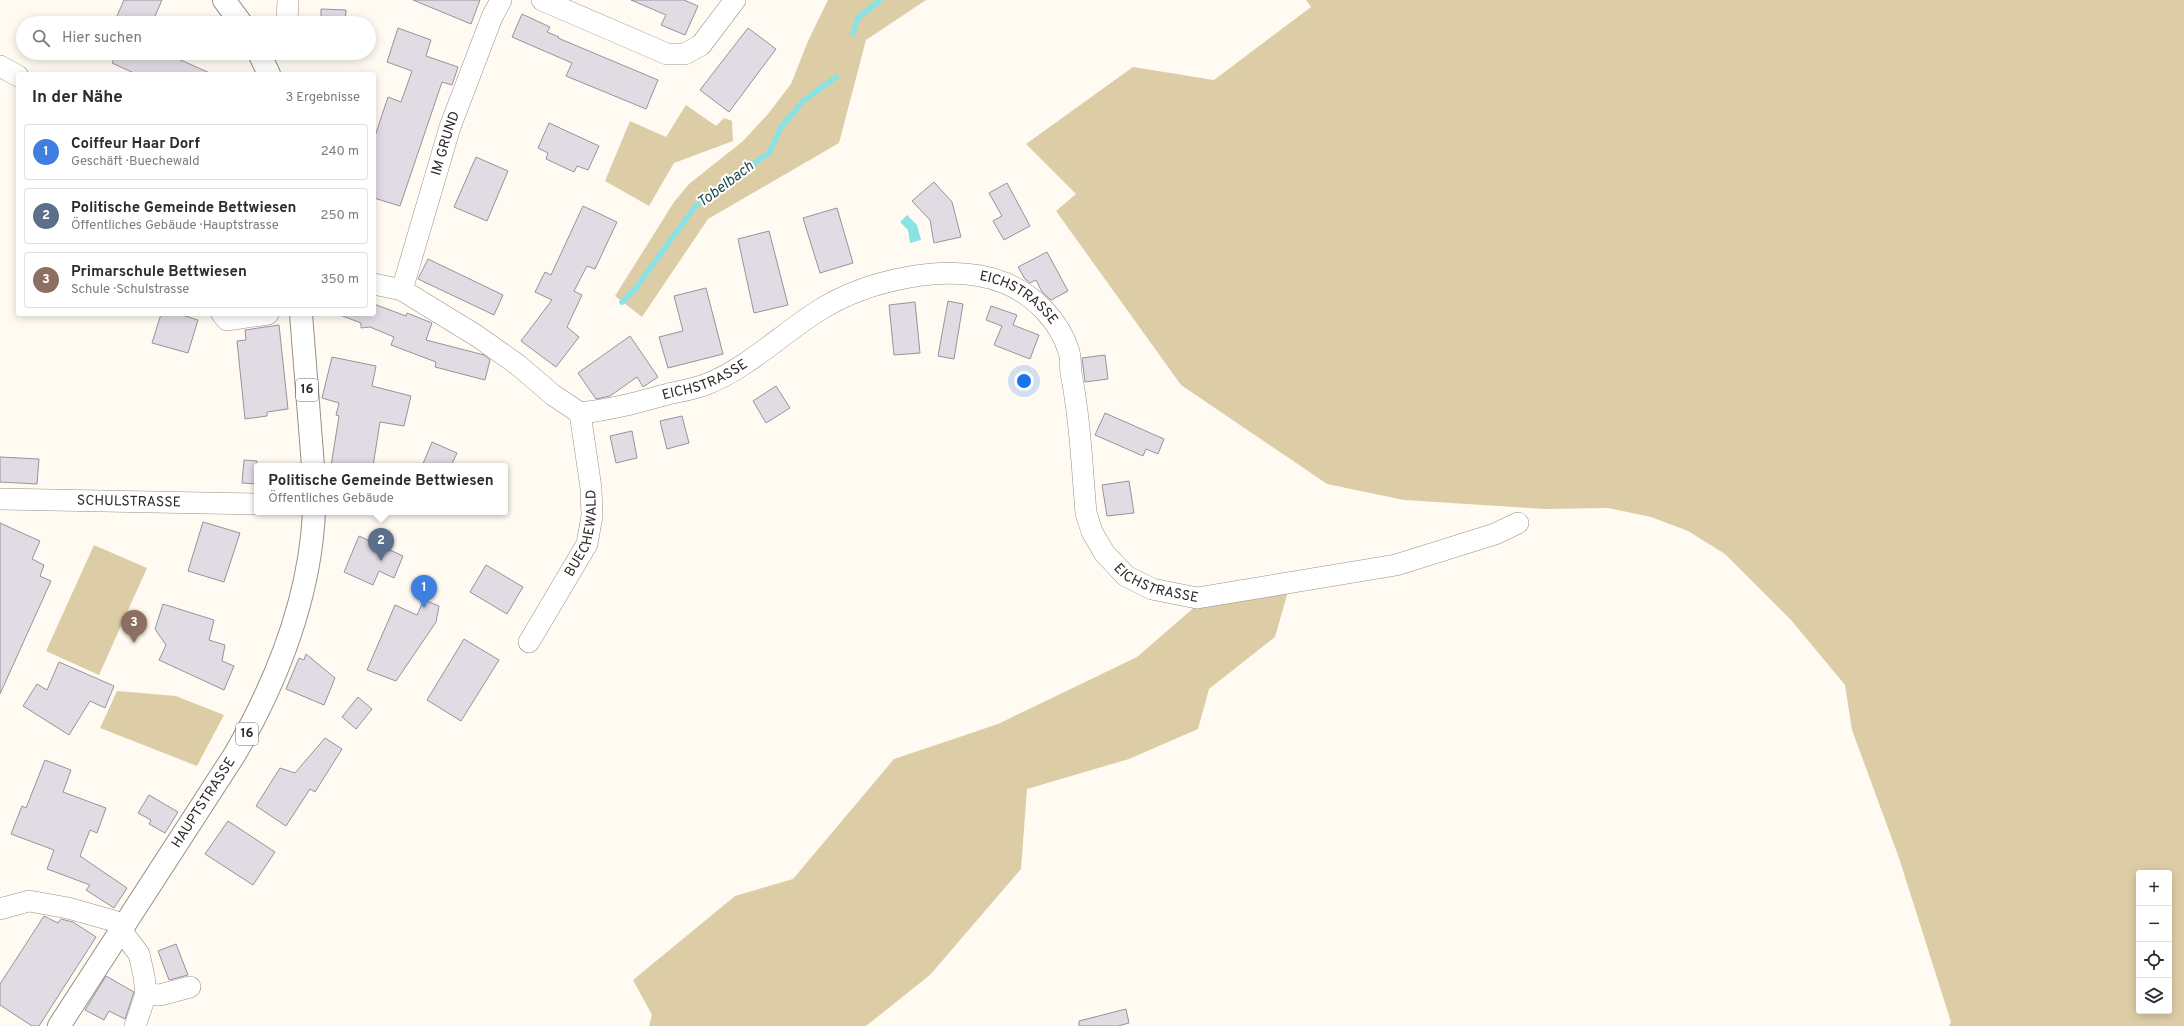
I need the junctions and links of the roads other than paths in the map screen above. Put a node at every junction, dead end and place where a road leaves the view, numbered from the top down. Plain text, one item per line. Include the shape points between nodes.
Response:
1 (224, 0) edge
2 (288, 0) edge
3 (501, 0) edge
4 (542, 0) edge
5 (735, 0) edge
6 (236, 16) edge
7 (287, 16) edge
8 (0, 66) edge
9 (16, 75) edge
10 (376, 284) edge
11 (402, 290) junction
12 (224, 316) edge
13 (254, 316) edge
14 (301, 316) edge
15 (580, 413) junction
16 (313, 463) edge
17 (0, 499) edge
18 (254, 504) edge
19 (314, 515) edge
20 (1518, 522) dead end
21 (529, 642) dead end
22 (0, 909) edge
23 (121, 930) junction
24 (190, 987) dead end
25 (146, 994) junction
26 (58, 1026) edge
27 (135, 1026) edge

1 - 6 main road
2 - 7 street
3 - 11 street, IM GRUND via 492,17 450,127
4 - 5 street via 667,54 685,54 701,45
8 - 9 street
10 - 11 street
11 - 15 street via 477,336 518,365 552,395
12 - 13 street via 227,320
14 - 16 main road, 16
15 - 20 street, EICHSTRASSE via 611,410 707,384 819,311 864,288 898,278 939,274 980,276 1020,289 1044,309 1059,331 1069,352 1088,525 1105,554 1126,576 1152,589 1198,598 1396,566 1495,534
15 - 21 street, BUECHEWALD via 591,488 592,516 587,544
17 - 18 street, SCHULSTRASSE
19 - 23 main road, HAUPTSTRASSE / 16 via 309,560 300,602 254,720 235,754
22 - 23 street via 28,901 108,918
23 - 25 street via 139,954
23 - 26 main road, HAUPTSTRASSE / 16
24 - 25 street via 160,995
25 - 27 street

